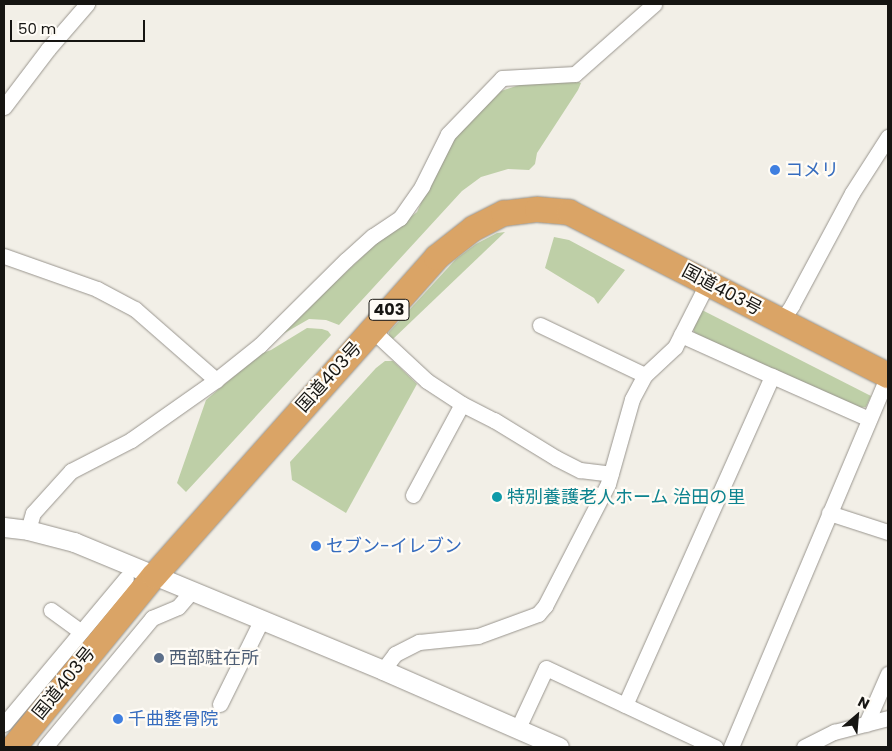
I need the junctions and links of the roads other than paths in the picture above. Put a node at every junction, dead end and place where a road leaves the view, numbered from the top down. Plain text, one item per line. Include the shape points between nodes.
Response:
1 (87, 4) edge
2 (654, 4) edge
3 (4, 107) edge
4 (888, 137) edge
5 (4, 256) edge
6 (708, 282) junction
7 (781, 321) junction
8 (540, 325) dead end
9 (372, 330) junction
10 (681, 335) junction
11 (645, 375) junction
12 (772, 376) junction
13 (888, 376) edge
14 (216, 380) junction
15 (462, 404) junction
16 (869, 419) junction
17 (611, 474) junction
18 (413, 495) dead end
19 (829, 513) junction
20 (4, 527) edge
21 (28, 530) junction
22 (888, 532) edge
23 (154, 575) junction
24 (126, 578) dead end
25 (193, 590) junction
26 (51, 610) dead end
27 (262, 619) junction
28 (80, 631) junction
29 (383, 670) junction
30 (888, 674) edge
31 (220, 704) dead end
32 (625, 705) junction
33 (888, 718) edge
34 (4, 724) edge
35 (866, 724) junction
36 (518, 728) junction
37 (4, 743) edge
38 (12, 747) edge
39 (45, 747) edge
40 (559, 747) edge
41 (716, 747) edge
42 (731, 747) edge
43 (804, 747) edge

1 - 3 street
2 - 14 street via 576,74 502,78 448,134 422,186 400,218 352,254 260,346
4 - 7 street via 852,193
5 - 14 street via 97,290 135,309
6 - 7 highway, 国道403号 / 403
6 - 9 highway, 国道403号 / 403 via 569,212 537,208 503,214 473,228 436,257
6 - 10 street
7 - 13 highway, 国道403号 / 403
8 - 11 street
9 - 15 street via 426,381
9 - 23 highway, 国道403号 / 403
10 - 11 street via 675,346
10 - 12 street
11 - 17 street via 632,399
12 - 16 street
12 - 32 street
13 - 16 street
14 - 21 street via 132,440 71,471 34,513
15 - 17 street via 580,470
15 - 18 street
16 - 19 street
17 - 29 street via 538,614 478,636 419,642 396,654
19 - 22 street
19 - 42 street
20 - 21 street
21 - 23 street via 74,542
23 - 25 street
23 - 38 highway, 国道403号 / 403
24 - 28 street
25 - 27 street
25 - 39 street via 178,607 152,618
26 - 28 street
27 - 29 street
27 - 31 street
28 - 34 street
29 - 36 street
30 - 35 street
32 - 36 street via 546,668
32 - 41 street
33 - 35 street
35 - 43 street via 834,732
36 - 40 street
37 - 38 street

